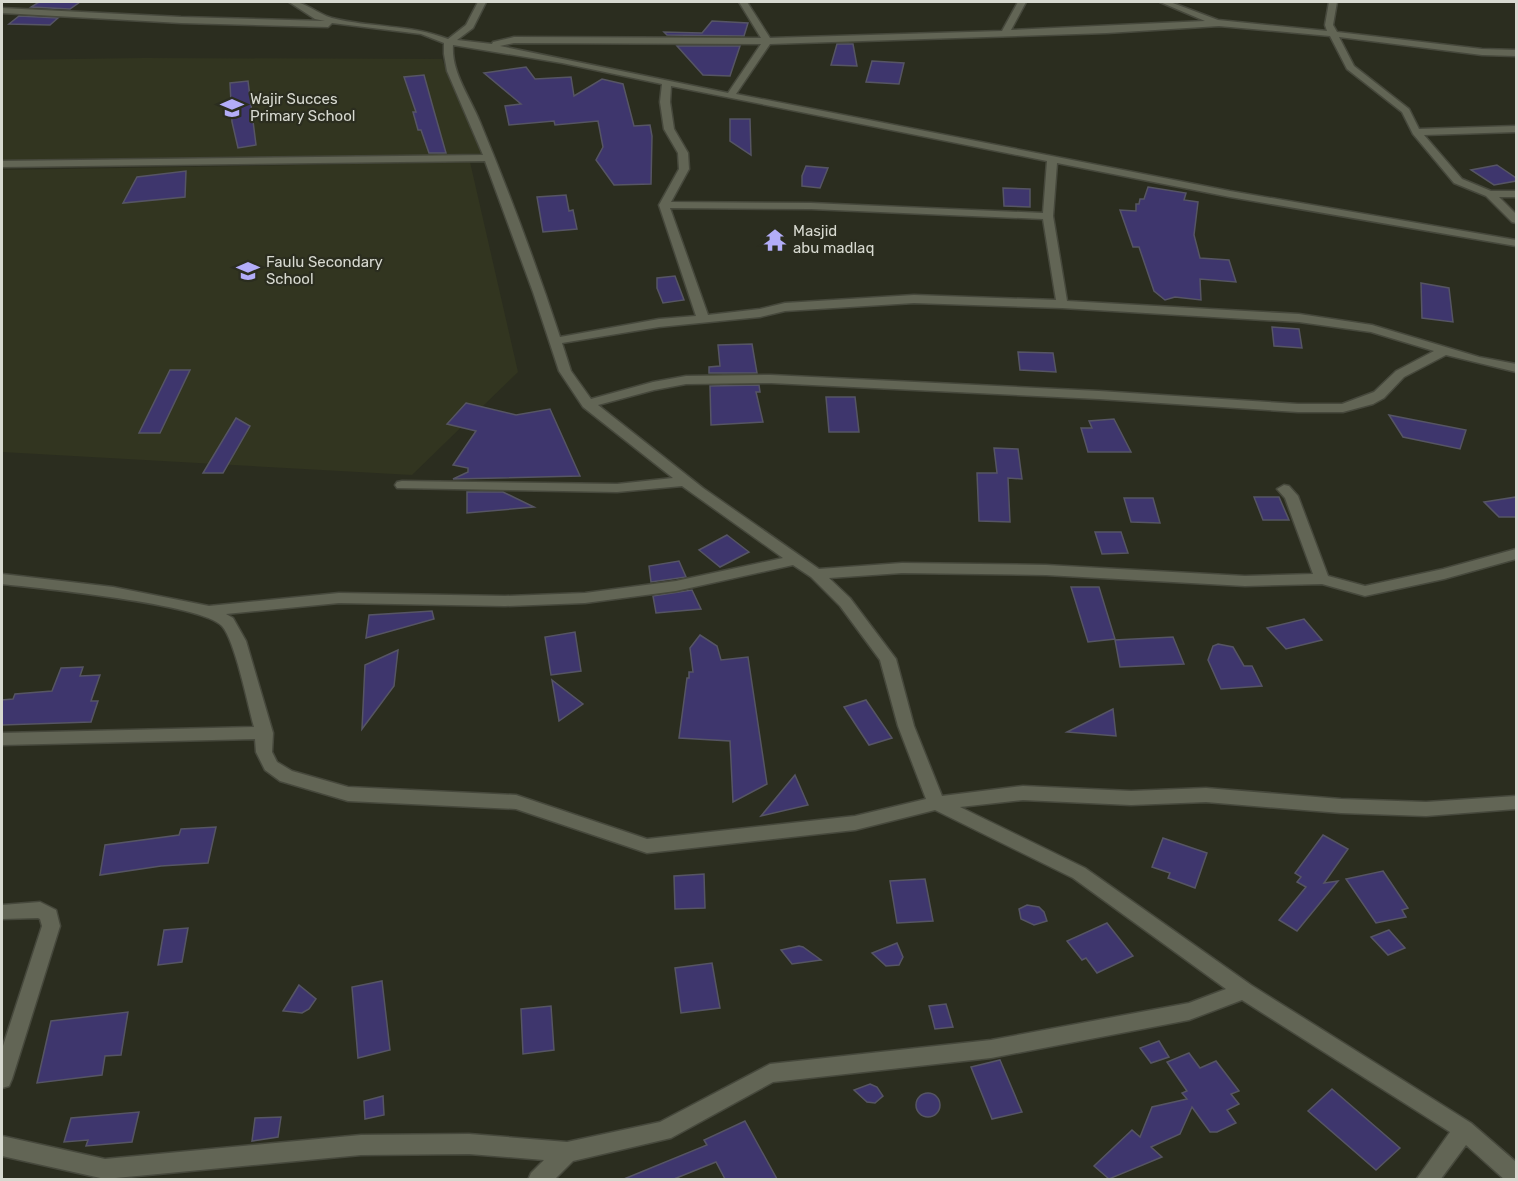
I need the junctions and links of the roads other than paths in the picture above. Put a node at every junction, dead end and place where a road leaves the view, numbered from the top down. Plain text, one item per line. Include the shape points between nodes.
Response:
1 (293, 2) edge
2 (482, 2) edge
3 (742, 2) edge
4 (1022, 2) edge
5 (1164, 2) edge
6 (1333, 2) edge
7 (5, 11) edge
8 (2, 18) edge
9 (1219, 23) junction
10 (346, 24) junction
11 (1005, 33) junction
12 (1335, 34) junction
13 (767, 41) junction
14 (449, 42) junction
15 (486, 46) junction
16 (1516, 53) edge
17 (667, 82) junction
18 (730, 96) junction
19 (1516, 129) edge
20 (1416, 132) junction
21 (488, 158) junction
22 (1052, 158) junction
23 (2, 164) edge
24 (1490, 194) junction
25 (1516, 194) edge
26 (664, 205) junction
27 (1048, 216) junction
28 (1516, 220) edge
29 (1516, 243) edge
30 (1062, 304) junction
31 (703, 318) junction
32 (555, 340) junction
33 (1446, 350) junction
34 (1516, 368) edge
35 (588, 404) junction
36 (686, 481) junction
37 (402, 485) dead end
38 (1284, 489) dead end
39 (1516, 554) edge
40 (795, 560) junction
41 (816, 574) junction
42 (2, 579) edge
43 (1322, 579) junction
44 (209, 611) junction
45 (265, 733) junction
46 (2, 739) edge
47 (1516, 802) edge
48 (936, 803) junction
49 (2, 912) edge
50 (1244, 991) junction
51 (2, 1079) edge
52 (1464, 1130) junction
53 (2, 1146) edge
54 (567, 1152) junction
55 (1516, 1175) edge
56 (539, 1179) edge
57 (1427, 1179) edge

1 - 10 street via 318,17
2 - 14 street via 470,26
3 - 13 street
4 - 11 street
5 - 9 street
6 - 12 street via 1329,25
7 - 8 street
7 - 10 street
9 - 11 street
9 - 12 street
10 - 14 street via 422,32
11 - 13 street
12 - 16 street
12 - 20 street via 1350,67 1406,111
13 - 15 street via 514,40
13 - 18 street
14 - 15 street
14 - 21 street via 452,71
15 - 17 street
17 - 18 street
17 - 26 street via 669,129 683,153 684,169
18 - 22 street
19 - 20 street
20 - 24 street via 1458,181
21 - 23 street
21 - 32 street
22 - 27 street
22 - 29 street via 1230,194
24 - 25 street
24 - 28 street
26 - 27 street via 811,206
26 - 31 street
27 - 30 street
30 - 31 street via 914,299
30 - 33 street via 1299,318 1371,329
31 - 32 street
32 - 35 street via 565,371
33 - 34 street
33 - 35 street via 1400,374 1379,395 1343,408 771,379 686,380
35 - 36 street
36 - 37 street via 617,488
36 - 40 street
38 - 43 street via 1291,496
39 - 43 street via 1365,591
40 - 41 street
40 - 44 street via 720,578 623,594 553,600 358,598
41 - 43 street via 902,568 1046,570 1245,581
41 - 48 street via 845,602 888,659 906,726
42 - 44 street via 113,592
44 - 45 street via 228,622 234,631
45 - 46 street
45 - 48 street via 264,752 271,766 303,782 348,794 516,802 647,846 855,823
47 - 48 street via 1426,809 1206,795 1131,798 1023,794
48 - 50 street via 1079,873
49 - 51 street via 40,910 49,915 51,926
50 - 52 street
50 - 54 street via 1189,1011 991,1049 770,1073 664,1131
52 - 55 street
52 - 57 street
53 - 54 street via 105,1169 361,1145 469,1144
54 - 56 street

